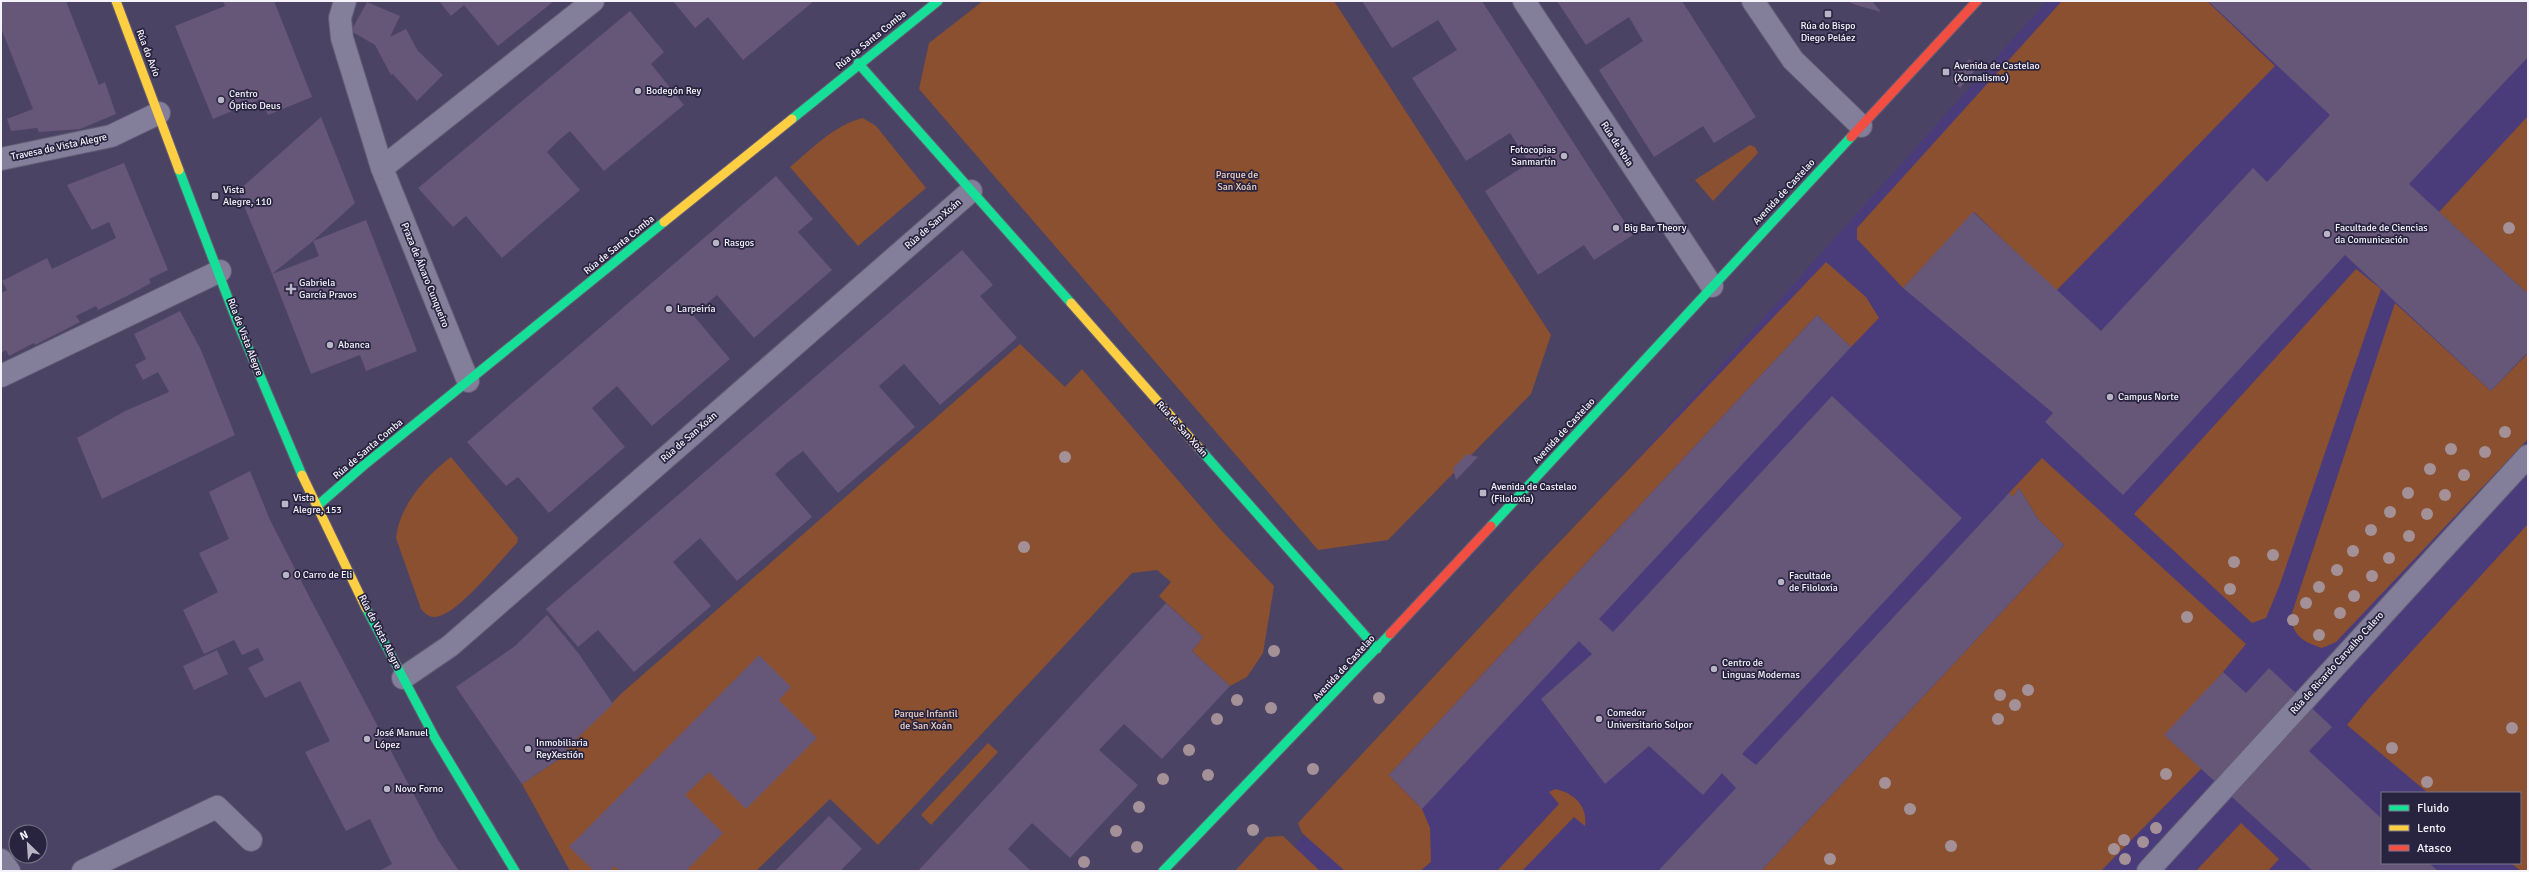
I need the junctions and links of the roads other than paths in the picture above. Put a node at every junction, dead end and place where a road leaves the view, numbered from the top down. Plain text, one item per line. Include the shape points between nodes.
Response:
1 (116, 1) edge
2 (345, 1) edge
3 (593, 1) edge
4 (938, 1) edge
5 (1524, 1) edge
6 (1753, 1) edge
7 (1977, 1) edge
8 (858, 63) junction
9 (159, 113) junction
10 (1861, 126) junction
11 (1, 158) edge
12 (382, 168) junction
13 (971, 191) junction
14 (220, 271) junction
15 (1712, 286) junction
16 (1, 376) edge
17 (468, 380) junction
18 (2528, 456) edge
19 (316, 507) junction
20 (1377, 648) junction
21 (403, 678) junction
22 (251, 840) dead end
23 (1, 860) edge
24 (9, 871) edge
25 (83, 871) edge
26 (515, 871) edge
27 (1163, 871) edge
28 (2148, 871) edge

1 - 9 street, Rúa do Avío
2 - 12 street, Praza de Álvaro Cunqueiro via 340,18 342,38
3 - 12 street
4 - 8 street, Rúa de Santa Comba
5 - 15 street, Rúa de Noia
6 - 10 street via 1793,60
7 - 10 street, Avenida de Castelao
8 - 13 street, Rúa de San Xoán
8 - 17 street, Rúa de Santa Comba
9 - 11 street, Travesa de Vista Alegre via 111,136
9 - 14 street, Rúa de Vista Alegre
10 - 15 street, Avenida de Castelao
12 - 17 street, Praza de Álvaro Cunqueiro
13 - 20 street, Rúa de San Xoán
13 - 21 street, Rúa de San Xoán via 450,646
14 - 16 street
14 - 19 street, Rúa de Vista Alegre
15 - 20 street, Avenida de Castelao
17 - 19 street, Rúa de Santa Comba
18 - 28 street, Rúa de Ricardo Carvalho Calero
19 - 21 street, Rúa de Vista Alegre
20 - 27 street, Avenida de Castelao
21 - 26 street, Rúa de Vista Alegre via 480,815
22 - 25 street via 216,807
23 - 24 street

